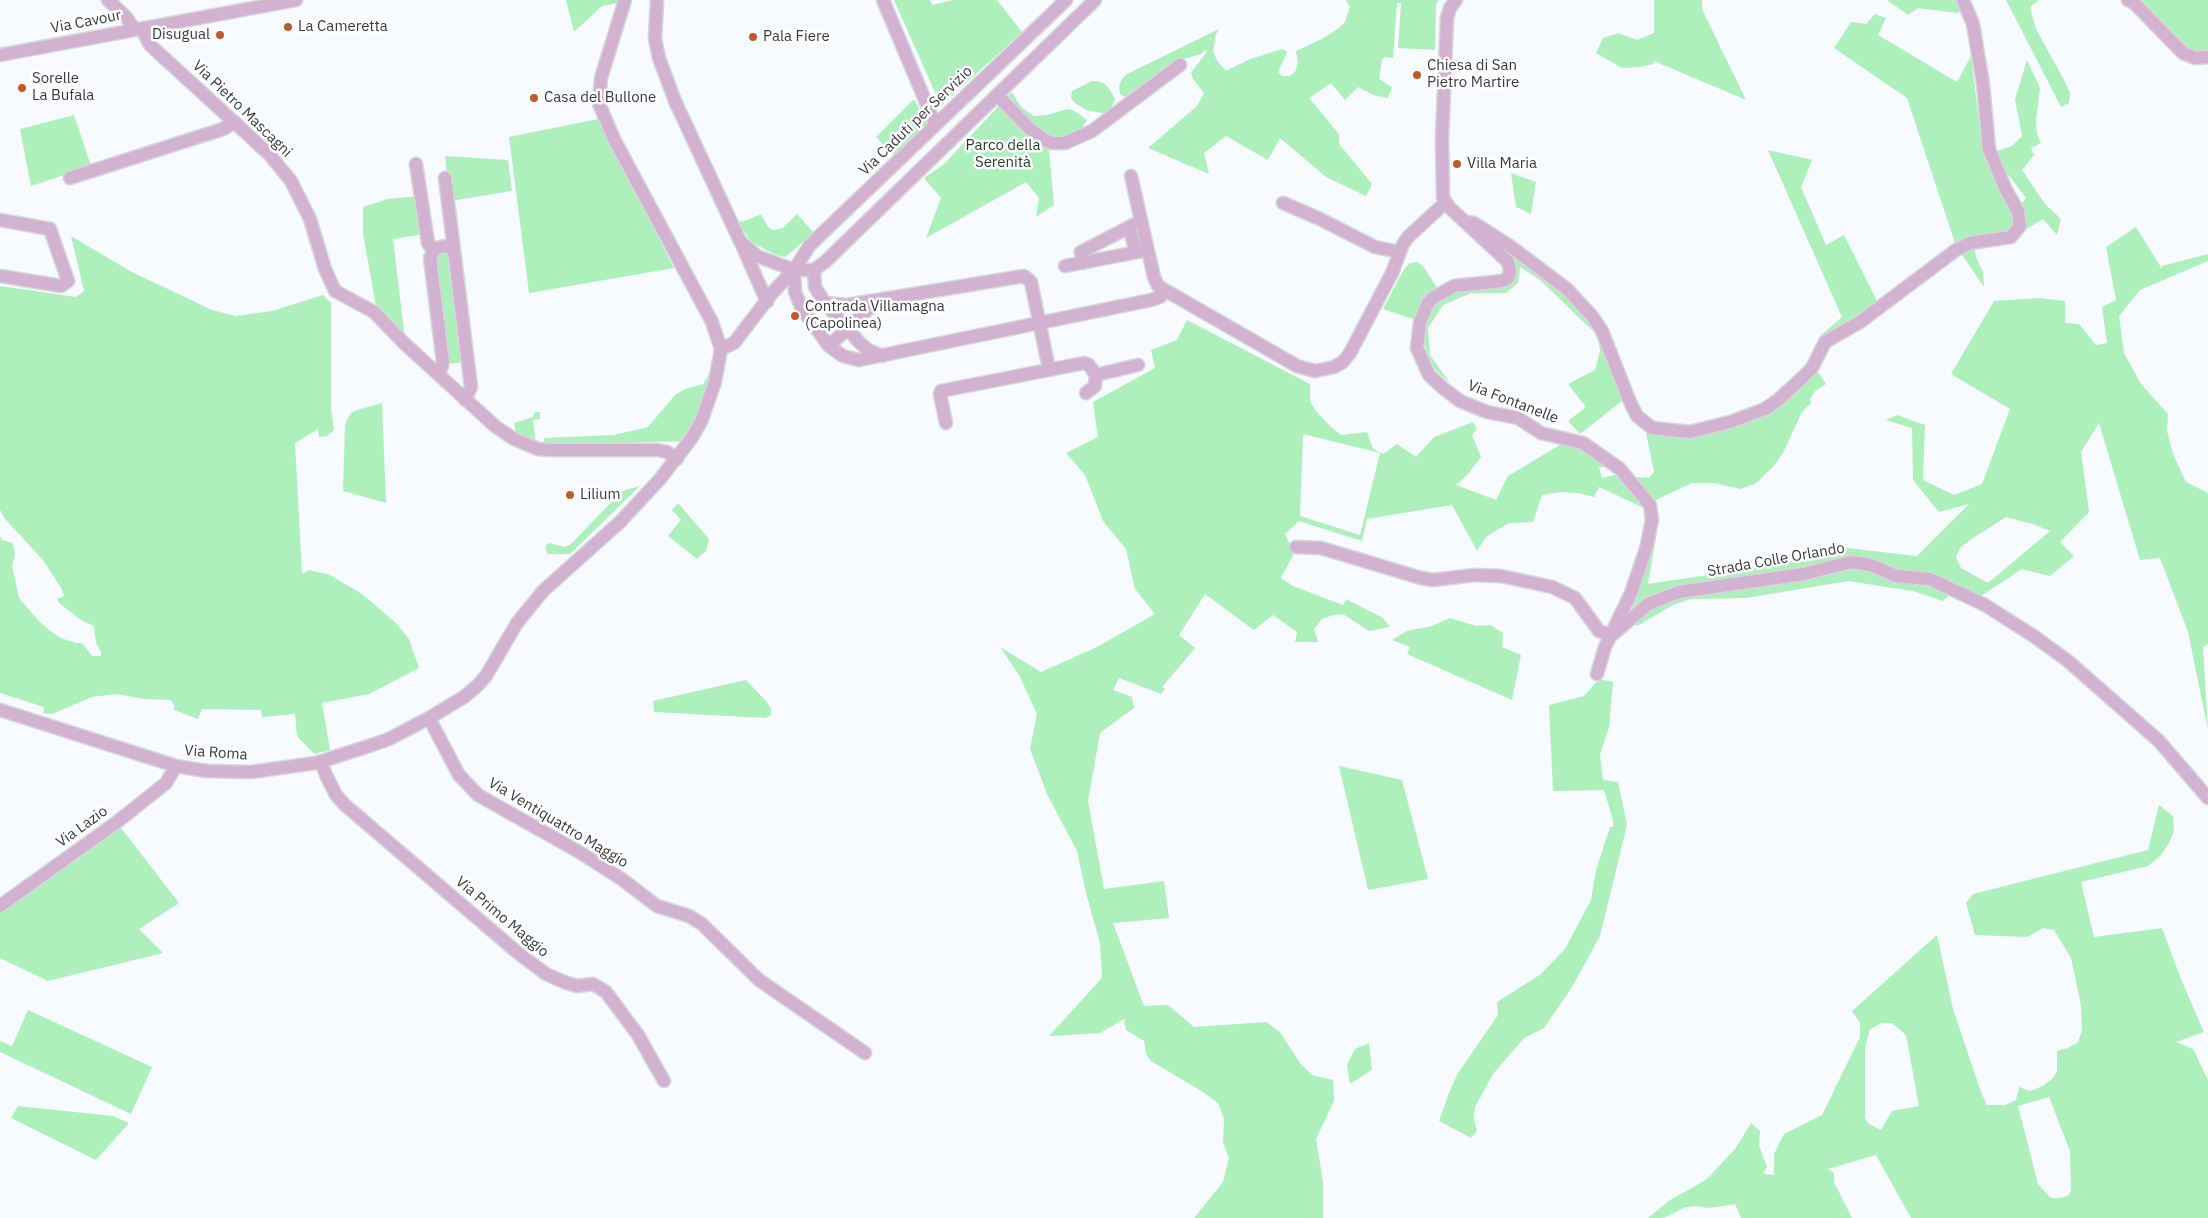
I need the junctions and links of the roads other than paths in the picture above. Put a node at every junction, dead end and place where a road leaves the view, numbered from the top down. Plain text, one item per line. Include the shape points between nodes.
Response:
1 (108, 0) edge
2 (296, 0) edge
3 (626, 0) edge
4 (657, 0) edge
5 (883, 0) edge
6 (1066, 0) edge
7 (1095, 0) edge
8 (1456, 0) edge
9 (1963, 0) edge
10 (2128, 0) edge
11 (261, 3) edge
12 (139, 29) junction
13 (0, 55) edge
14 (2208, 57) edge
15 (1180, 65) dead end
16 (997, 95) junction
17 (236, 122) junction
18 (935, 124) junction
19 (416, 164) dead end
20 (1131, 176) dead end
21 (70, 178) dead end
22 (445, 178) dead end
23 (1283, 203) dead end
24 (1445, 203) junction
25 (0, 220) edge
26 (1141, 221) junction
27 (1465, 222) junction
28 (1129, 227) junction
29 (740, 241) junction
30 (454, 250) junction
31 (433, 251) junction
32 (1142, 251) junction
33 (1399, 252) junction
34 (1083, 263) junction
35 (1065, 266) dead end
36 (794, 270) junction
37 (814, 270) junction
38 (0, 276) edge
39 (1164, 291) junction
40 (882, 299) junction
41 (825, 303) junction
42 (766, 304) junction
43 (1039, 323) junction
44 (847, 329) junction
45 (829, 346) junction
46 (722, 349) junction
47 (882, 356) junction
48 (1138, 365) dead end
49 (1049, 369) junction
50 (1096, 374) junction
51 (439, 375) junction
52 (1086, 393) dead end
53 (465, 400) junction
54 (946, 423) dead end
55 (677, 459) junction
56 (1296, 547) dead end
57 (1612, 635) junction
58 (1597, 674) dead end
59 (0, 710) edge
60 (429, 718) junction
61 (321, 762) junction
62 (176, 766) junction
63 (2208, 798) edge
64 (0, 906) edge
65 (865, 1053) dead end
66 (664, 1082) dead end

1 - 12 street, Via Pietro Mascagni
2 - 11 street, Via Cavour
3 - 46 street via 602,78 599,104 614,139 712,322
4 - 29 street via 655,38 659,58 675,101
5 - 18 street
6 - 18 street, Via Caduti per Servizio
7 - 16 street
8 - 24 street via 1447,18 1442,157
9 - 27 street via 1974,24 1989,149 2018,211 2020,226 2011,237 1970,243 1956,250 1860,322 1825,342 1812,368 1764,409 1690,432 1652,428 1637,416 1602,330 1592,316 1567,289 1510,246 1474,223
10 - 14 street via 2183,53 2195,58
11 - 12 street, Via Cavour
12 - 13 street, Via Cavour
12 - 17 street, Via Pietro Mascagni via 150,44
15 - 16 street via 1092,131 1065,143 1045,140
16 - 37 street
17 - 21 street
17 - 51 street, Via Pietro Mascagni via 269,154 302,200 335,291 374,312
18 - 36 street, Via Caduti per Servizio via 810,245
19 - 31 street via 428,243
20 - 26 street
22 - 30 street
23 - 33 street via 1375,246
24 - 27 street, Via Fontanelle
24 - 33 street via 1408,236
25 - 38 street via 50,229 68,281 62,286
26 - 28 street
26 - 32 street
27 - 57 street, Via Fontanelle via 1508,262 1508,278 1454,286 1433,298 1420,322 1416,348 1429,375 1460,401 1487,412 1518,418 1541,433 1583,443 1620,469 1650,505 1652,520 1646,549
28 - 32 street
28 - 34 street via 1081,252
29 - 36 street via 757,256
29 - 42 street
30 - 31 street via 445,246
30 - 53 street via 471,387
31 - 51 street via 430,262 443,362
32 - 34 street
32 - 39 street via 1158,286
33 - 39 street via 1392,273 1350,353 1343,362 1324,370 1306,370 1297,366
34 - 35 street
36 - 37 street
36 - 42 street, Via Caduti per Servizio
36 - 45 street via 795,292 802,309
37 - 41 street via 814,287
39 - 43 street via 1152,300
40 - 41 street via 847,305
40 - 43 street via 1024,276 1031,282
40 - 44 street
41 - 44 street
42 - 46 street, Via Caduti per Servizio via 734,344
43 - 47 street
43 - 49 street
44 - 45 street
44 - 47 street via 868,350
45 - 47 street via 851,359
46 - 55 street, Via Roma via 701,422
48 - 50 street
49 - 50 street via 1084,364
49 - 54 street via 941,391
50 - 52 street via 1095,386
51 - 53 street, Via Pietro Mascagni
53 - 55 street, Via Pietro Mascagni via 504,433 538,449 658,450
55 - 60 street, Via Roma via 620,522 543,591 517,623 478,685
56 - 57 street via 1321,548 1432,580 1475,575 1501,576 1544,585 1575,598 1599,631
57 - 58 street, Via Fontanelle
57 - 63 street, Strada Colle Orlando via 1648,604 1679,592 1804,574 1851,562 1871,565 1896,576 1930,579 1984,605 2068,661 2158,741
59 - 62 street, Via Roma
60 - 61 street, Via Roma via 389,739
60 - 65 street, Via Ventiquattro Maggio via 459,775 478,795 581,853 657,906 689,916 702,924 759,980
61 - 62 street, Via Roma via 251,772 217,772
61 - 66 street, Via Primo Maggio via 344,805 518,953 546,974 564,982 577,986 593,984 606,992 634,1029
62 - 64 street, Via Lazio via 166,783 117,822

